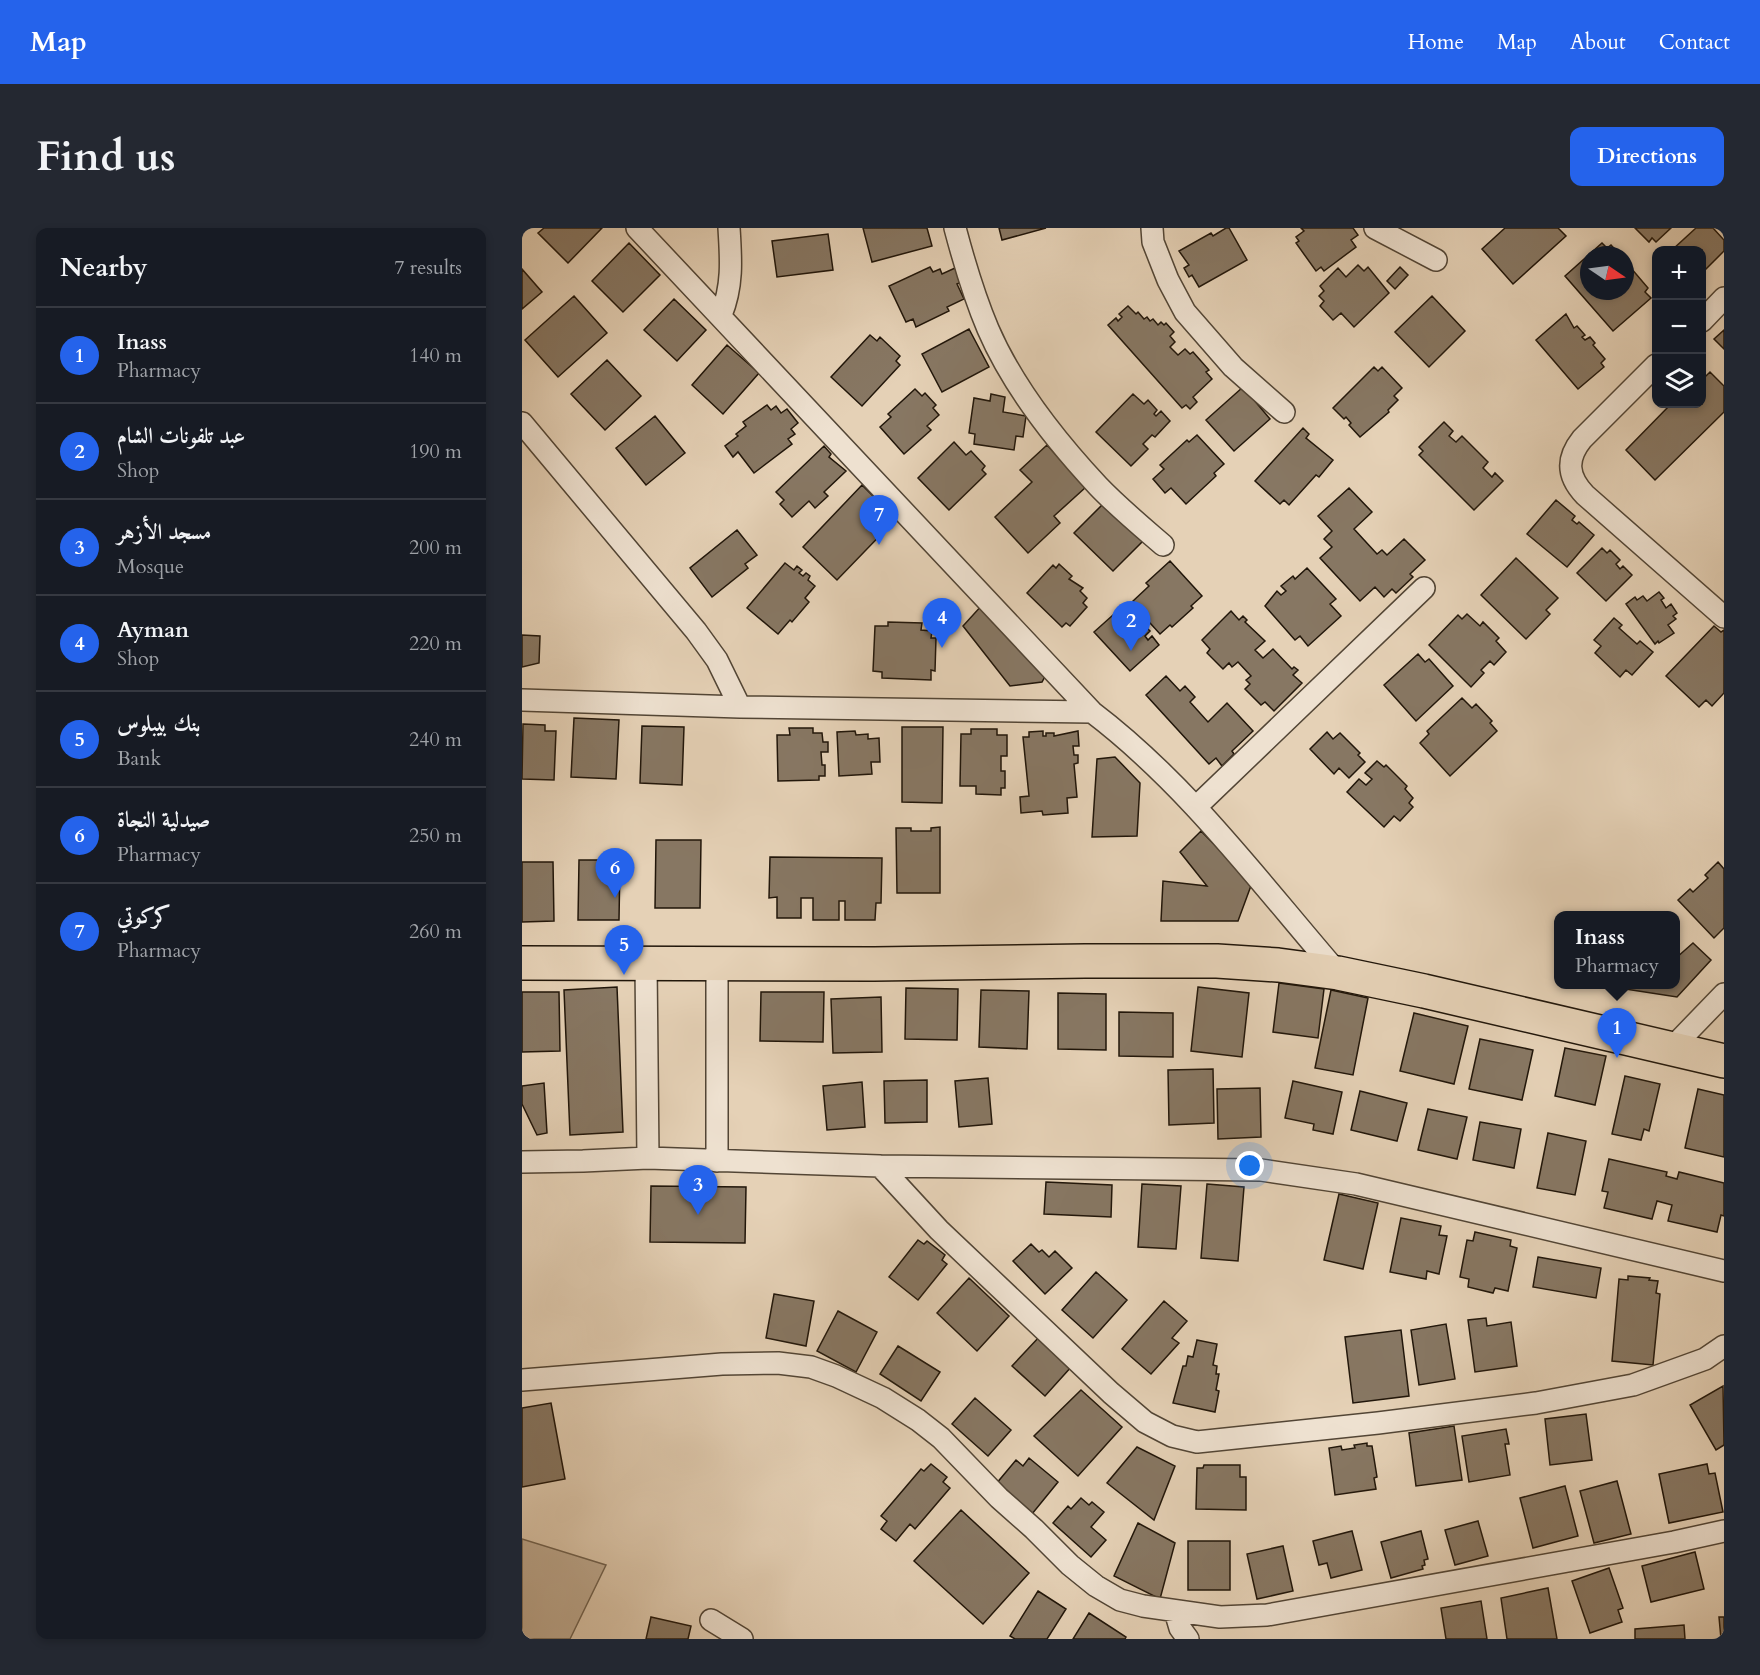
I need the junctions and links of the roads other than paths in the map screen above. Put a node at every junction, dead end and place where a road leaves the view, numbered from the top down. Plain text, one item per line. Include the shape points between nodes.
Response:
1 (637, 228) edge
2 (729, 228) edge
3 (955, 228) edge
4 (1152, 228) edge
5 (1376, 228) edge
6 (1436, 260) dead end
7 (1724, 298) edge
8 (721, 315) junction
9 (1706, 316) edge
10 (1652, 369) edge
11 (1284, 412) dead end
12 (522, 423) edge
13 (1163, 545) dead end
14 (1424, 588) dead end
15 (1724, 617) edge
16 (522, 700) edge
17 (741, 706) junction
18 (1092, 712) junction
19 (1196, 807) junction
20 (522, 963) edge
21 (646, 964) junction
22 (717, 964) junction
23 (1338, 973) junction
24 (1724, 994) edge
25 (1670, 1050) junction
26 (1724, 1061) edge
27 (648, 1158) junction
28 (717, 1161) junction
29 (522, 1162) edge
30 (880, 1166) junction
31 (1724, 1271) edge
32 (1724, 1346) edge
33 (522, 1380) edge
34 (1724, 1531) edge
35 (1175, 1611) junction
36 (711, 1620) dead end
37 (742, 1639) edge
38 (1188, 1639) edge

1 - 8 street
2 - 8 street via 731,276
3 - 13 street via 979,307 1019,387 1099,487
4 - 11 street via 1153,242 1185,312 1233,367
5 - 6 street
7 - 9 street
8 - 18 street
10 - 15 street via 1572,452 1572,475 1585,495
12 - 17 street via 696,631 717,660
14 - 19 street
16 - 17 street
17 - 18 street
18 - 19 street via 1136,748
19 - 23 street
20 - 21 main road
21 - 22 main road
21 - 27 street
22 - 23 main road via 1217,961
22 - 28 street
23 - 25 main road
24 - 25 street
25 - 26 main road
27 - 28 street
27 - 29 street
28 - 30 street
30 - 31 street via 1237,1169 1287,1173 1356,1184
30 - 32 street via 939,1230 1112,1393 1145,1422 1172,1437 1197,1442 1225,1441 1546,1401 1633,1385 1705,1359
33 - 35 street via 722,1364 811,1367 883,1398 918,1420 1096,1586 1120,1600
34 - 35 street via 1267,1615 1220,1617
35 - 38 street
36 - 37 street

